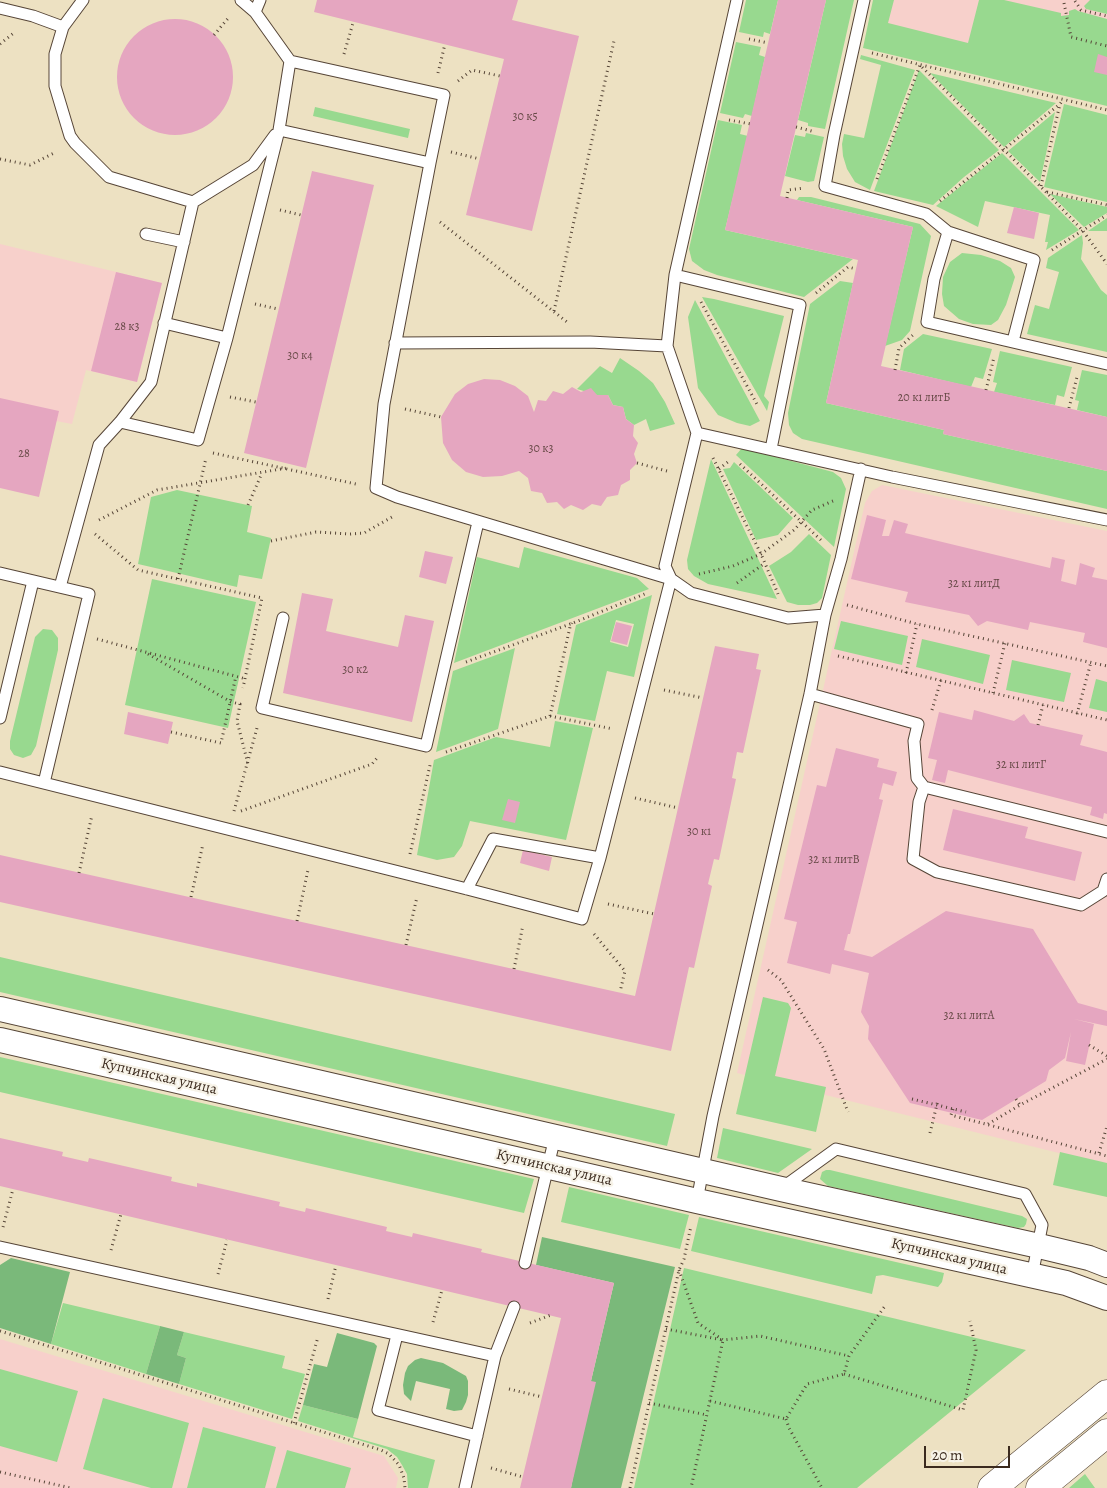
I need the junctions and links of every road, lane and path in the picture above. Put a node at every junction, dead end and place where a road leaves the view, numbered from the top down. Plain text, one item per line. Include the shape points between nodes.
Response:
1 (83, 0) edge
2 (241, 0) edge
3 (260, 0) edge
4 (737, 0) edge
5 (864, 0) edge
6 (1075, 1) dead end
7 (1064, 3) dead end
8 (0, 8) edge
9 (255, 12) junction
10 (1107, 16) edge
11 (352, 23) dead end
12 (63, 27) junction
13 (614, 41) dead end
14 (445, 44) dead end
15 (1107, 46) edge
16 (863, 51) dead end
17 (290, 61) junction
18 (920, 65) junction
19 (339, 72) junction
20 (500, 76) dead end
21 (438, 94) junction
22 (1063, 100) junction
23 (1060, 104) junction
24 (1107, 110) edge
25 (280, 130) junction
26 (75, 143) junction
27 (433, 148) junction
28 (1003, 150) junction
29 (0, 159) edge
30 (480, 159) dead end
31 (430, 162) junction
32 (1041, 186) junction
33 (1046, 192) junction
34 (869, 200) junction
35 (193, 202) junction
36 (1107, 205) edge
37 (421, 206) junction
38 (926, 214) junction
39 (1107, 215) edge
40 (1083, 231) junction
41 (948, 232) junction
42 (146, 234) dead end
43 (184, 242) junction
44 (1034, 260) junction
45 (1107, 264) edge
46 (856, 269) dead end
47 (675, 274) junction
48 (697, 295) dead end
49 (800, 305) junction
50 (554, 310) junction
51 (928, 322) junction
52 (164, 323) junction
53 (227, 338) junction
54 (998, 338) junction
55 (1013, 341) junction
56 (590, 342) junction
57 (395, 344) junction
58 (667, 346) junction
59 (1081, 357) junction
60 (1107, 364) edge
61 (895, 370) dead end
62 (986, 390) dead end
63 (384, 404) junction
64 (1069, 408) dead end
65 (759, 409) dead end
66 (441, 417) dead end
67 (120, 422) junction
68 (697, 433) junction
69 (771, 449) junction
70 (637, 463) dead end
71 (287, 468) junction
72 (654, 468) dead end
73 (719, 468) junction
74 (861, 469) junction
75 (262, 472) junction
76 (200, 482) junction
77 (376, 488) junction
78 (856, 491) junction
79 (248, 505) dead end
80 (393, 516) dead end
81 (1107, 520) edge
82 (801, 521) junction
83 (77, 522) junction
84 (478, 522) junction
85 (88, 525) junction
86 (271, 541) dead end
87 (761, 554) junction
88 (841, 559) junction
89 (765, 563) junction
90 (0, 573) edge
91 (178, 579) junction
92 (33, 581) junction
93 (675, 581) junction
94 (60, 587) junction
95 (651, 591) dead end
96 (722, 601) junction
97 (842, 604) dead end
98 (825, 615) junction
99 (283, 618) dead end
100 (788, 618) junction
101 (573, 623) junction
102 (917, 624) junction
103 (80, 635) junction
104 (1005, 643) junction
105 (144, 652) junction
106 (832, 655) dead end
107 (1090, 662) junction
108 (1107, 666) edge
109 (444, 669) junction
110 (906, 672) junction
111 (236, 676) junction
112 (245, 678) junction
113 (941, 680) junction
114 (268, 684) junction
115 (643, 685) junction
116 (993, 693) junction
117 (810, 694) junction
118 (703, 698) dead end
119 (231, 702) junction
120 (240, 704) junction
121 (1043, 705) junction
122 (262, 708) junction
123 (1077, 714) junction
124 (550, 716) junction
125 (0, 718) edge
126 (1107, 720) edge
127 (918, 724) junction
128 (594, 725) dead end
129 (1038, 725) dead end
130 (171, 732) dead end
131 (392, 738) junction
132 (426, 746) junction
133 (431, 758) junction
134 (248, 764) junction
135 (0, 772) edge
136 (44, 783) junction
137 (924, 787) junction
138 (616, 794) junction
139 (96, 795) junction
140 (678, 808) dead end
141 (207, 824) junction
142 (1107, 832) edge
143 (313, 850) junction
144 (600, 858) junction
145 (79, 873) dead end
146 (406, 874) junction
147 (421, 877) junction
148 (1107, 879) edge
149 (467, 889) junction
150 (191, 897) dead end
151 (588, 899) junction
152 (528, 905) junction
153 (654, 914) dead end
154 (582, 919) junction
155 (297, 921) dead end
156 (406, 945) dead end
157 (764, 967) dead end
158 (514, 969) dead end
159 (620, 992) dead end
160 (0, 1009) edge
161 (0, 1040) edge
162 (1090, 1046) dead end
163 (1107, 1058) edge
164 (912, 1098) dead end
165 (1016, 1099) dead end
166 (937, 1102) junction
167 (1020, 1104) junction
168 (953, 1109) junction
169 (848, 1112) dead end
170 (966, 1112) dead end
171 (987, 1124) junction
172 (1107, 1126) edge
173 (930, 1133) dead end
174 (555, 1136) junction
175 (1105, 1140) edge
176 (1099, 1153) junction
177 (1107, 1156) edge
178 (548, 1166) junction
179 (704, 1171) junction
180 (12, 1189) dead end
181 (781, 1189) junction
182 (695, 1211) junction
183 (121, 1214) dead end
184 (2, 1232) dead end
185 (227, 1240) dead end
186 (0, 1246) edge
187 (1039, 1246) junction
188 (109, 1257) dead end
189 (525, 1263) dead end
190 (336, 1265) dead end
191 (1107, 1265) edge
192 (679, 1270) junction
193 (1032, 1276) junction
194 (215, 1282) dead end
195 (442, 1290) dead end
196 (1107, 1298) edge
197 (328, 1300) dead end
198 (885, 1306) dead end
199 (514, 1307) dead end
200 (970, 1321) dead end
201 (433, 1324) dead end
202 (666, 1329) junction
203 (320, 1330) dead end
204 (0, 1331) edge
205 (397, 1335) junction
206 (723, 1340) junction
207 (495, 1356) junction
208 (849, 1356) junction
209 (844, 1374) junction
210 (489, 1384) junction
211 (1107, 1394) edge
212 (542, 1397) dead end
213 (710, 1401) junction
214 (649, 1403) junction
215 (706, 1416) junction
216 (786, 1419) junction
217 (294, 1423) junction
218 (1107, 1433) edge
219 (477, 1436) junction
220 (471, 1462) junction
221 (0, 1472) edge
222 (523, 1477) dead end
223 (71, 1488) edge
224 (405, 1488) edge
225 (465, 1488) edge
226 (630, 1488) edge
227 (691, 1488) edge
228 (822, 1488) edge
229 (992, 1488) edge
230 (1040, 1488) edge

1 - 12 lane
2 - 9 lane
3 - 9 lane
4 - 47 lane
5 - 34 lane via 825,186
6 - 10 path via 1081,10
7 - 15 path via 1071,37
8 - 12 lane
9 - 17 lane
11 - 19 path
12 - 26 lane via 54,54 55,86
13 - 50 path
14 - 21 path
16 - 18 path
17 - 19 lane
17 - 25 lane
18 - 22 path
18 - 28 path
18 - 34 path
19 - 21 lane
20 - 21 path via 472,70
21 - 27 lane
22 - 23 path
22 - 24 path
23 - 28 path
23 - 32 path
25 - 31 lane
25 - 35 lane via 253,165
25 - 53 lane
26 - 29 path via 30,165
26 - 35 lane via 109,178
27 - 30 path
27 - 31 lane
28 - 32 path
28 - 38 path
31 - 37 lane
32 - 33 path
33 - 36 path
33 - 40 path
34 - 38 lane
35 - 43 lane
37 - 50 path
37 - 57 lane
38 - 41 lane
39 - 40 path
40 - 44 path
40 - 45 path
41 - 44 lane
41 - 51 lane via 934,279
42 - 43 lane
43 - 52 lane
44 - 55 lane
46 - 49 path via 848,267
47 - 49 lane
47 - 58 lane
48 - 65 path
49 - 69 lane
50 - 56 path
51 - 54 lane
51 - 61 path via 899,348
52 - 53 lane
52 - 67 lane via 150,382
53 - 67 lane via 198,440
54 - 55 lane
54 - 62 path
55 - 59 lane
56 - 57 lane
56 - 58 lane
57 - 63 lane
58 - 68 lane
59 - 60 lane
59 - 64 path
63 - 66 path
63 - 77 lane
67 - 83 lane via 99,445
68 - 69 lane
68 - 73 path
68 - 93 lane via 665,566
69 - 74 lane
70 - 72 path
71 - 75 path
71 - 76 path via 208,452
71 - 77 path
73 - 82 path via 733,458
73 - 87 path
74 - 78 lane
74 - 81 lane
75 - 76 path
75 - 79 path
76 - 85 path via 158,490
76 - 91 path
77 - 84 lane
78 - 82 path via 812,510
78 - 88 lane
80 - 86 path via 364,532 316,532
82 - 87 path via 782,540
82 - 88 path
83 - 85 path
83 - 94 lane
84 - 93 lane
84 - 109 lane
85 - 91 path via 92,532 138,570
87 - 89 path
87 - 93 path via 733,566
88 - 98 lane
89 - 96 path via 740,580
89 - 100 path
90 - 92 lane
91 - 112 path via 262,598
92 - 94 lane
92 - 125 lane
93 - 96 lane via 691,593
93 - 115 lane
94 - 103 lane via 89,594
95 - 101 path
96 - 100 lane
97 - 102 path
98 - 100 lane
98 - 117 lane
99 - 114 lane
101 - 109 path
101 - 124 path
102 - 104 path
102 - 110 path
103 - 105 path
103 - 136 lane
104 - 107 path
104 - 116 path
105 - 111 path
105 - 119 path
106 - 110 path
107 - 108 path
107 - 123 path
109 - 132 lane
110 - 113 path
111 - 112 path
111 - 119 path
112 - 114 path
112 - 120 path
113 - 116 path
113 - 127 path via 929,720
114 - 122 lane
115 - 118 path
115 - 138 lane
116 - 121 path
117 - 127 lane
117 - 179 lane
119 - 120 path
119 - 130 path via 221,743
120 - 134 path via 237,721
121 - 123 path
121 - 129 path
122 - 131 lane
122 - 134 path
123 - 126 path
124 - 128 path
124 - 133 path
127 - 137 lane via 914,741 917,778
131 - 132 lane
131 - 134 path via 372,764 233,813
132 - 133 path
133 - 146 path
135 - 136 lane
136 - 139 lane
137 - 142 lane
137 - 148 lane via 919,802 913,859 937,872 1081,905 1103,891
138 - 140 path
138 - 144 lane
139 - 141 lane
139 - 145 path
141 - 143 lane
141 - 150 path
143 - 146 lane
143 - 155 path
144 - 149 lane via 493,839
144 - 151 lane
146 - 147 lane
147 - 149 lane
147 - 156 path
149 - 152 lane
151 - 153 path
151 - 154 lane
152 - 154 lane
152 - 158 path
154 - 159 path via 625,971
157 - 169 path via 781,980 824,1049
160 - 174 street, Купчинская улица
161 - 178 street, Купчинская улица
162 - 163 path
163 - 167 path
164 - 166 path
165 - 167 path
166 - 168 path
166 - 173 path
167 - 171 path
168 - 170 path
168 - 171 path via 951,1115
171 - 176 path
172 - 175 path
174 - 178 lane
174 - 179 street, Купчинская улица
175 - 176 path
176 - 177 path
178 - 182 street, Купчинская улица
178 - 189 lane
179 - 181 street, Купчинская улица
179 - 182 lane
180 - 184 path
181 - 187 street, Купчинская улица
181 - 187 lane via 836,1149 1026,1194 1042,1225
182 - 192 path
182 - 193 street, Купчинская улица
183 - 188 path
185 - 194 path
186 - 205 lane
187 - 191 street, Купчинская улица
187 - 193 lane
190 - 197 path
192 - 202 path
192 - 206 path via 698,1324
193 - 196 street, Купчинская улица via 1078,1286
195 - 201 path
198 - 208 path
199 - 207 lane
200 - 209 path via 976,1350 963,1410
202 - 206 path
202 - 214 path
203 - 217 path
204 - 217 path
205 - 207 lane
205 - 219 lane via 378,1410
206 - 208 path via 760,1336
206 - 213 path
207 - 210 lane
208 - 209 path
209 - 216 path via 807,1384
210 - 212 path
210 - 219 lane
211 - 229 street
213 - 215 path
213 - 216 path
214 - 215 path
214 - 226 path
215 - 227 path
216 - 228 path
217 - 224 path via 389,1454 402,1471
218 - 230 street
219 - 220 lane
220 - 222 path
220 - 225 lane
221 - 223 path

